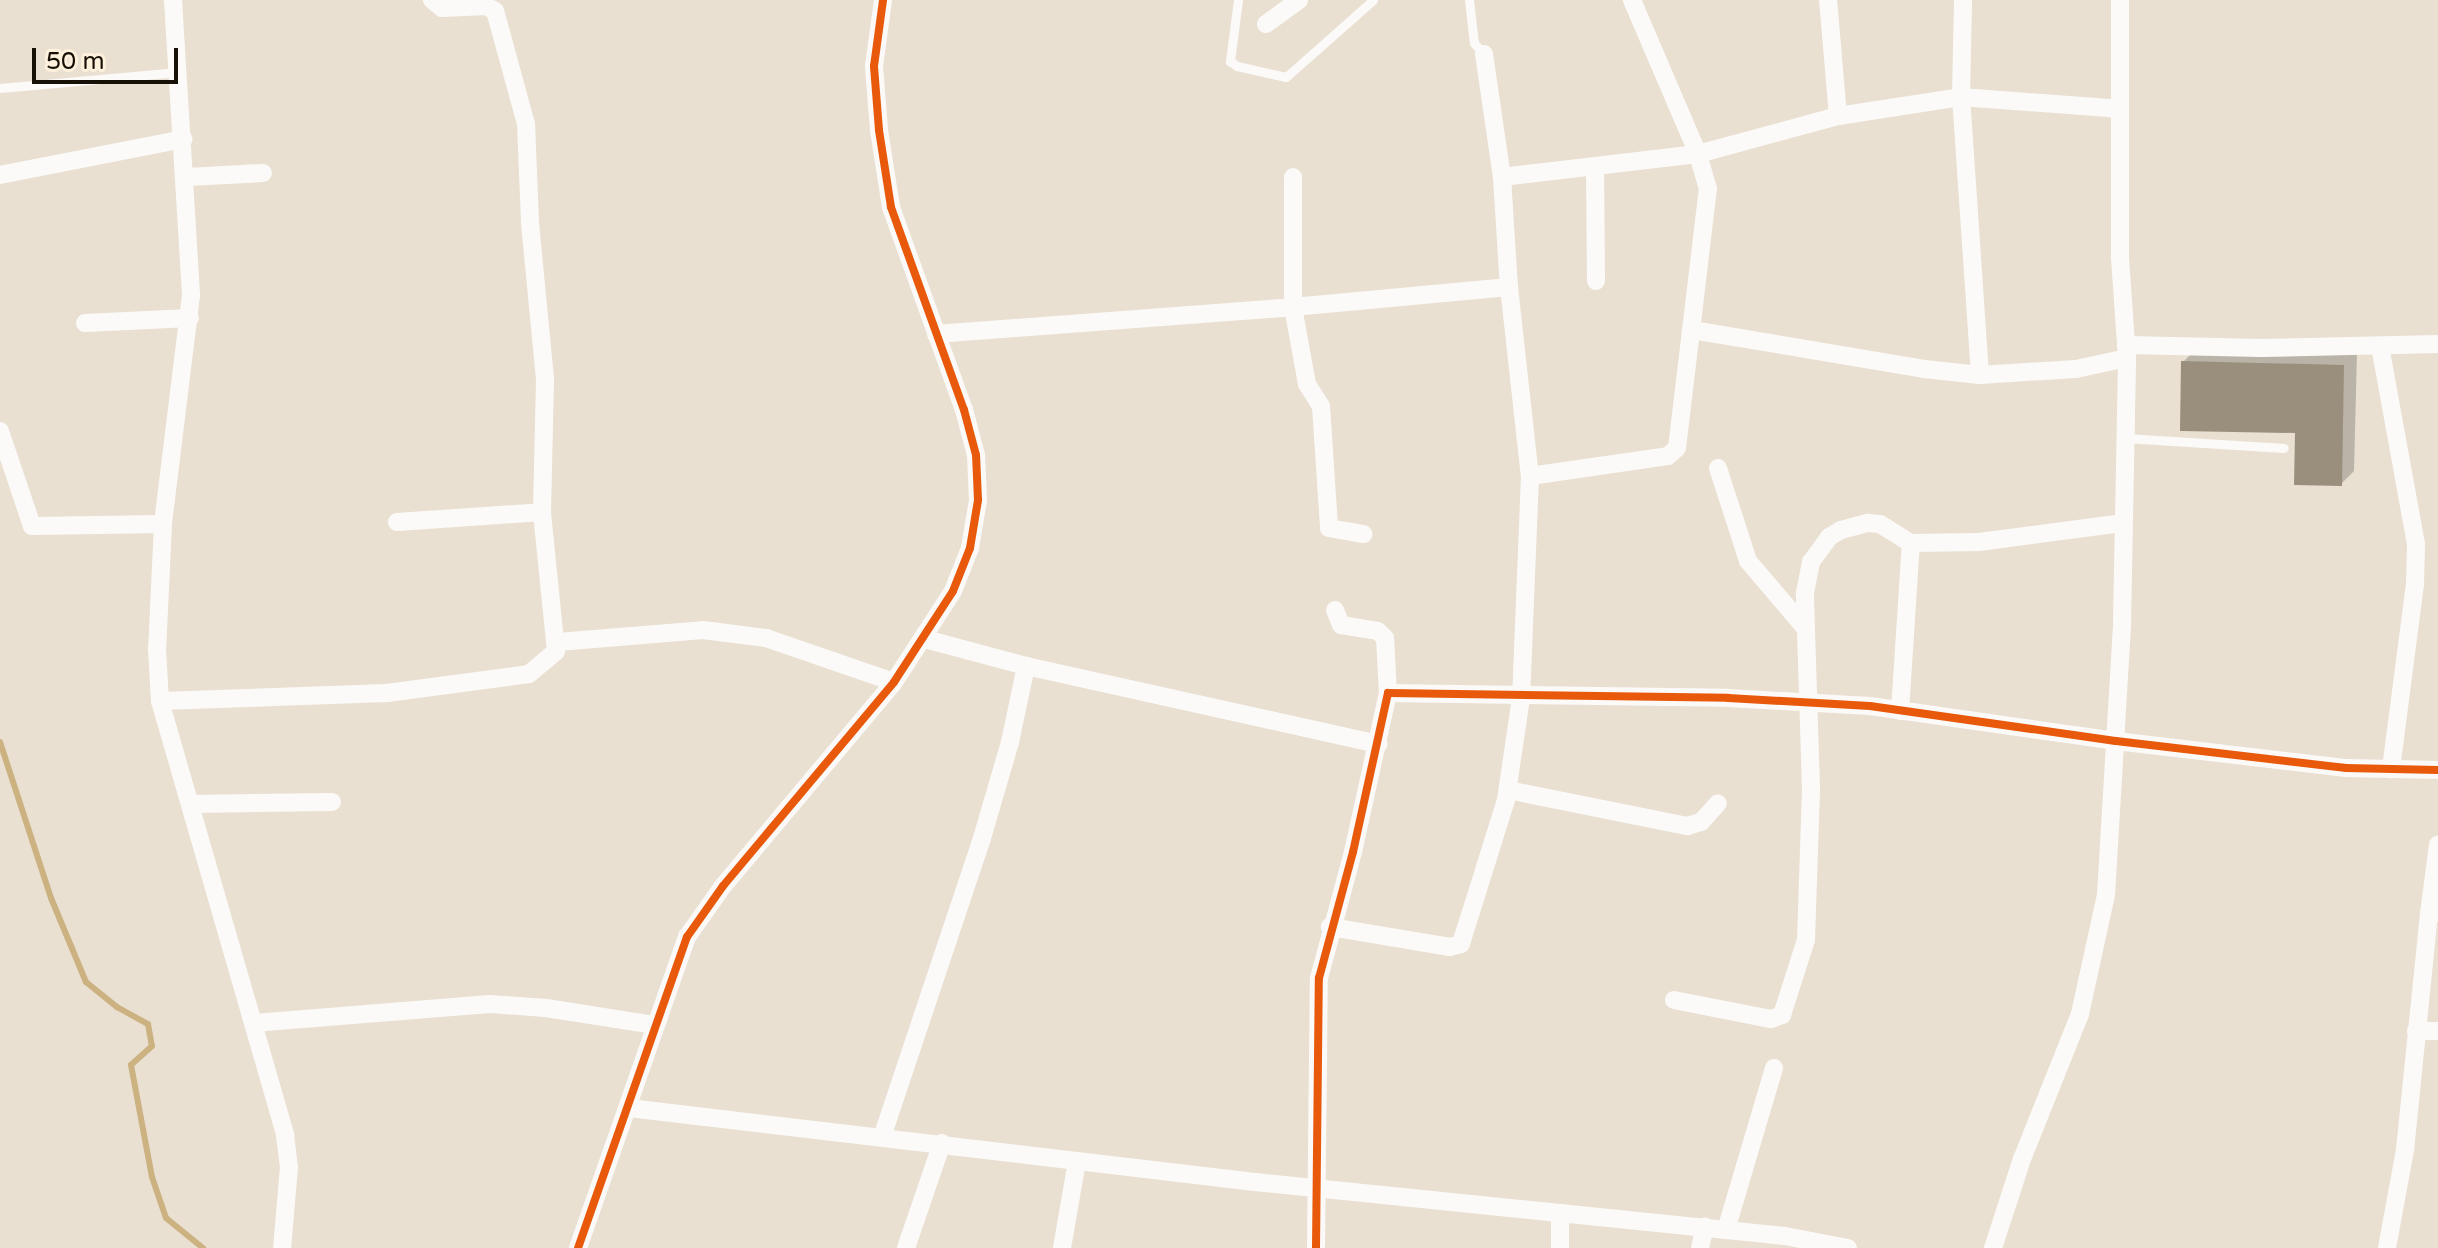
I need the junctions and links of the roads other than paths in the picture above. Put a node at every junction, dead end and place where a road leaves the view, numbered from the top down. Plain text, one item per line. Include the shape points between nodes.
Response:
1 (173, 0) edge
2 (432, 0) edge
3 (883, 0) edge
4 (1238, 0) edge
5 (1299, 0) edge
6 (1373, 0) edge
7 (1469, 0) edge
8 (1632, 0) edge
9 (1828, 0) edge
10 (1963, 0) edge
11 (2120, 0) edge
12 (1266, 24) dead end
13 (1484, 54) joint
14 (178, 72) junction
15 (0, 88) edge
16 (1961, 97) junction
17 (2119, 109) junction
18 (1838, 116) junction
19 (183, 139) junction
20 (1698, 154) junction
21 (1595, 166) junction
22 (263, 173) dead end
23 (0, 175) edge
24 (187, 177) junction
25 (1293, 177) dead end
26 (1502, 177) junction
27 (1596, 281) dead end
28 (1509, 287) junction
29 (1293, 307) junction
30 (190, 318) junction
31 (85, 323) dead end
32 (1692, 330) junction
33 (936, 334) junction
34 (2438, 344) edge
35 (2380, 346) junction
36 (2126, 351) junction
37 (1980, 375) junction
38 (0, 431) edge
39 (2125, 438) junction
40 (2284, 448) dead end
41 (1718, 468) dead end
42 (1530, 476) junction
43 (542, 512) junction
44 (397, 522) dead end
45 (2124, 523) junction
46 (163, 524) junction
47 (1363, 534) dead end
48 (1911, 543) junction
49 (1335, 610) dead end
50 (1806, 629) junction
51 (925, 639) junction
52 (558, 642) junction
53 (1026, 666) junction
54 (894, 682) junction
55 (1388, 693) junction
56 (1521, 698) junction
57 (160, 701) junction
58 (1807, 703) junction
59 (1900, 711) junction
60 (2116, 741) junction
61 (1378, 744) junction
62 (2391, 769) junction
63 (2438, 770) edge
64 (1508, 790) junction
65 (332, 802) dead end
66 (1718, 803) dead end
67 (191, 804) junction
68 (2438, 845) edge
69 (2433, 913) edge
70 (1330, 927) junction
71 (1674, 1000) dead end
72 (253, 1023) junction
73 (654, 1025) junction
74 (2416, 1031) junction
75 (2438, 1031) edge
76 (1774, 1068) dead end
77 (629, 1108) junction
78 (882, 1137) junction
79 (942, 1143) junction
80 (1077, 1161) junction
81 (1319, 1187) junction
82 (1560, 1213) junction
83 (1705, 1227) junction
84 (1726, 1230) junction
85 (282, 1248) edge
86 (578, 1248) edge
87 (906, 1248) edge
88 (1062, 1248) edge
89 (1316, 1248) edge
90 (1560, 1248) edge
91 (1700, 1248) edge
92 (1848, 1248) edge
93 (1993, 1248) edge
94 (2387, 1248) edge

1 - 14 street
2 - 43 street via 442,8 486,6 495,11 526,124 545,379
3 - 33 street via 874,66 891,207
4 - 6 lane via 1230,61 1286,77
5 - 12 street
7 - 13 lane via 1474,43
8 - 20 street
9 - 18 street
10 - 16 street
11 - 17 street
13 - 26 street
14 - 15 lane
14 - 19 street
16 - 17 street
16 - 18 street
16 - 37 street
17 - 36 street
18 - 20 street
19 - 23 street
19 - 24 street
20 - 21 street
20 - 32 street via 1708,208
21 - 26 street
21 - 27 street
22 - 24 street
24 - 30 street
25 - 29 street
26 - 28 street
28 - 29 street
28 - 42 street
29 - 33 street
29 - 47 street via 1307,384 1321,406 1329,528
30 - 31 street
30 - 46 street
32 - 37 street
32 - 42 street via 1673,455
33 - 51 street via 976,455 978,500 970,548
34 - 35 street
35 - 36 street
35 - 62 street via 2416,544
36 - 37 street via 2076,369
36 - 39 street
38 - 46 street via 32,526
39 - 40 lane
39 - 45 street
41 - 50 street via 1748,561
42 - 56 street
43 - 44 street
43 - 52 street
45 - 48 street via 1979,542
45 - 60 street
46 - 57 street via 157,635
48 - 50 street via 1880,524 1868,523 1829,537 1809,571
48 - 59 street
49 - 55 street via 1341,625 1378,631 1385,638
50 - 58 street
51 - 53 street
51 - 54 street
52 - 54 street via 703,630 766,638
52 - 57 street via 552,656 529,674 387,693
53 - 61 street
53 - 78 street via 982,838
54 - 73 street via 723,886 687,937
55 - 56 street
55 - 61 street
56 - 58 street
56 - 64 street
57 - 67 street
58 - 59 street
58 - 71 street via 1811,789 1806,940 1782,1015 1771,1019
59 - 60 street
60 - 62 street
60 - 93 street via 2106,895 2093,961 2080,1014
61 - 70 street
62 - 63 street
64 - 66 street via 1687,826 1701,822
64 - 70 street via 1461,944 1450,947
65 - 67 street
67 - 72 street
68 - 69 street
69 - 74 street
70 - 81 street via 1319,978
72 - 73 street via 490,1004
72 - 85 street via 287,1146
73 - 77 street
74 - 75 street
74 - 94 street via 2405,1150
76 - 84 street
77 - 78 street
77 - 86 street
78 - 79 street
79 - 80 street
79 - 87 street
80 - 81 street
80 - 88 street
81 - 82 street
81 - 89 street
82 - 83 street
82 - 90 street
83 - 84 street
83 - 91 street
84 - 92 street

